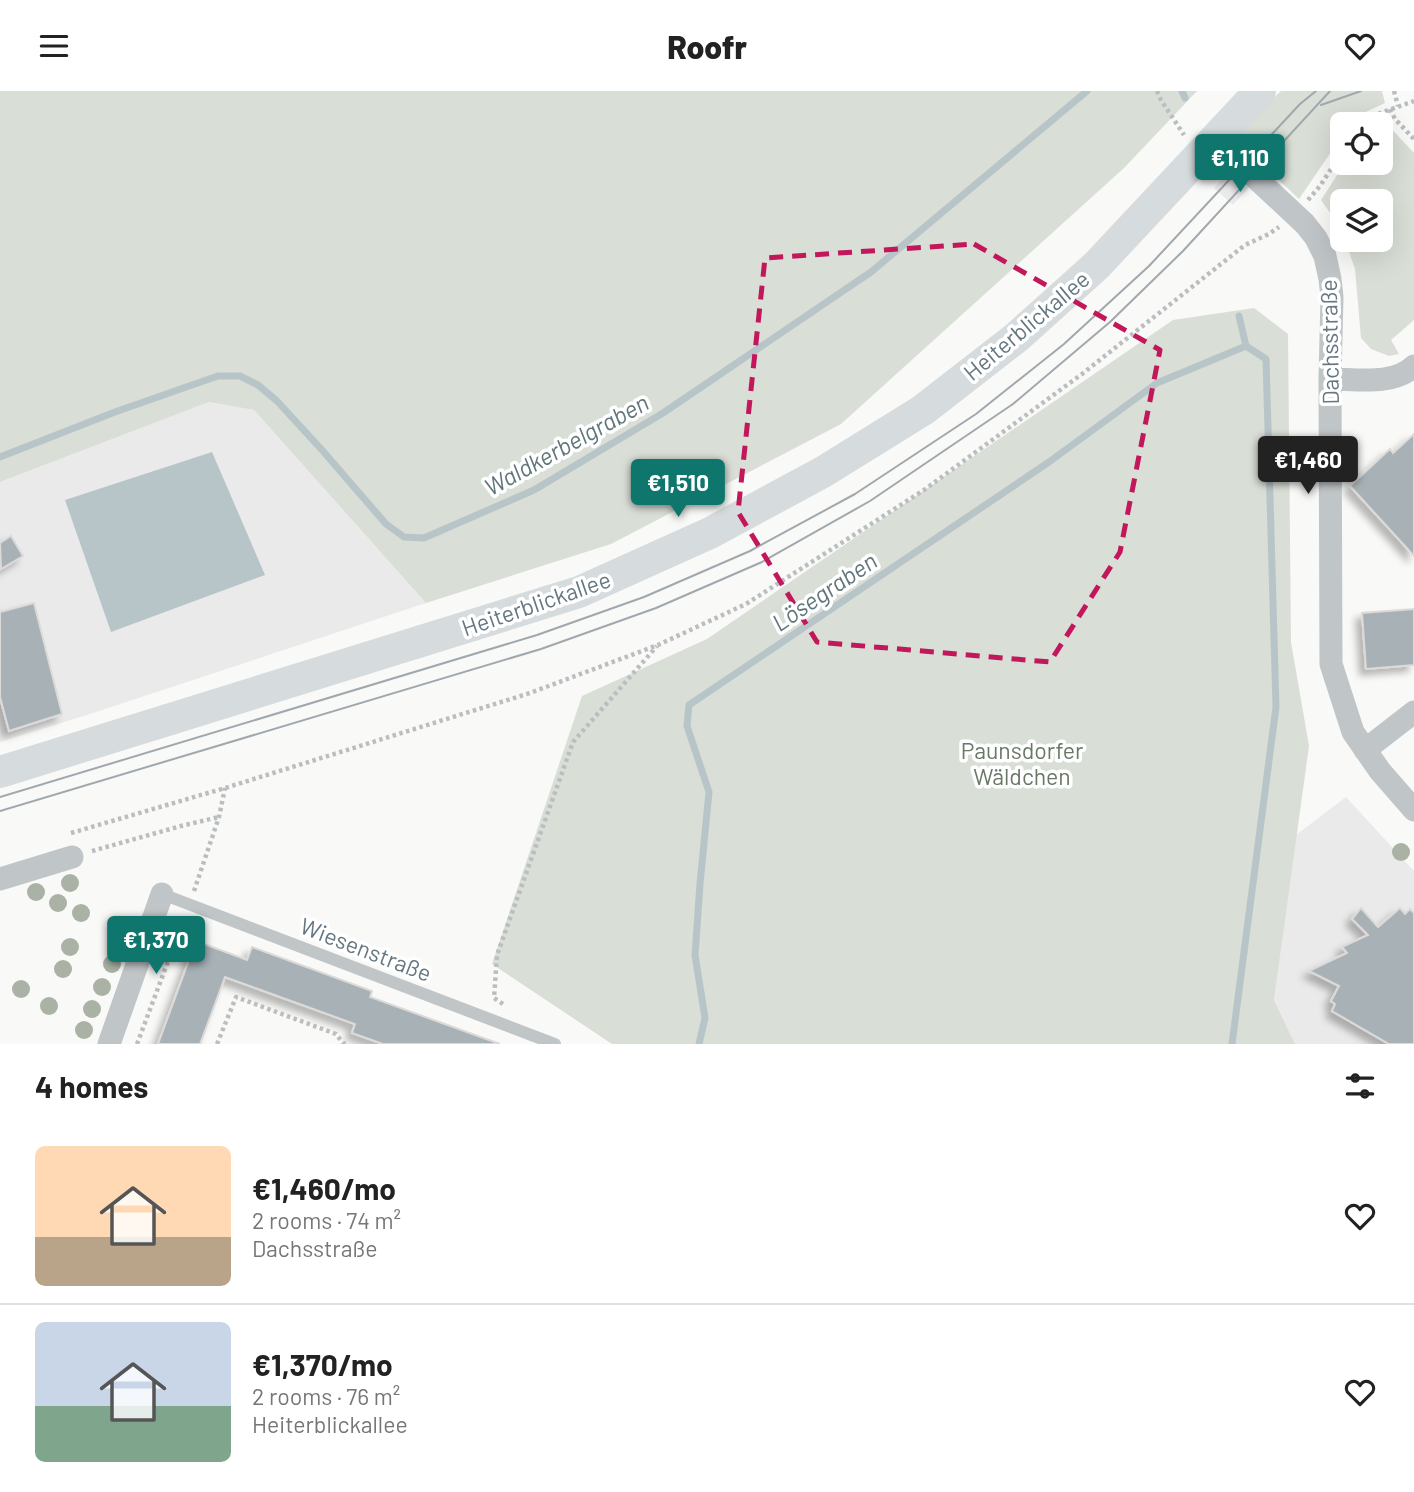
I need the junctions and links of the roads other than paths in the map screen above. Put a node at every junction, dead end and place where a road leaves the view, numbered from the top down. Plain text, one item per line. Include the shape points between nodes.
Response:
1 (1260, 91) edge
2 (1202, 141) junction
3 (1414, 366) edge
4 (1330, 379) junction
5 (1414, 712) edge
6 (1366, 750) junction
7 (0, 772) edge
8 (1414, 810) edge
9 (72, 857) road end
10 (0, 879) edge
11 (162, 894) joint
12 (108, 1044) edge
13 (555, 1044) edge

1 - 2 main road, Heiterblickallee
2 - 4 street, Dachsstraße via 1316,237 1325,256 1332,297
2 - 7 main road, Heiterblickallee via 1097,265 1017,337 923,410 823,472 710,533 579,592
3 - 4 street via 1407,373 1381,380
4 - 6 street, Dachsstraße via 1331,664 1353,732
5 - 6 street
6 - 8 street, Dachsstraße
9 - 10 street
11 - 12 street
11 - 13 lane, Wiesenstraße

